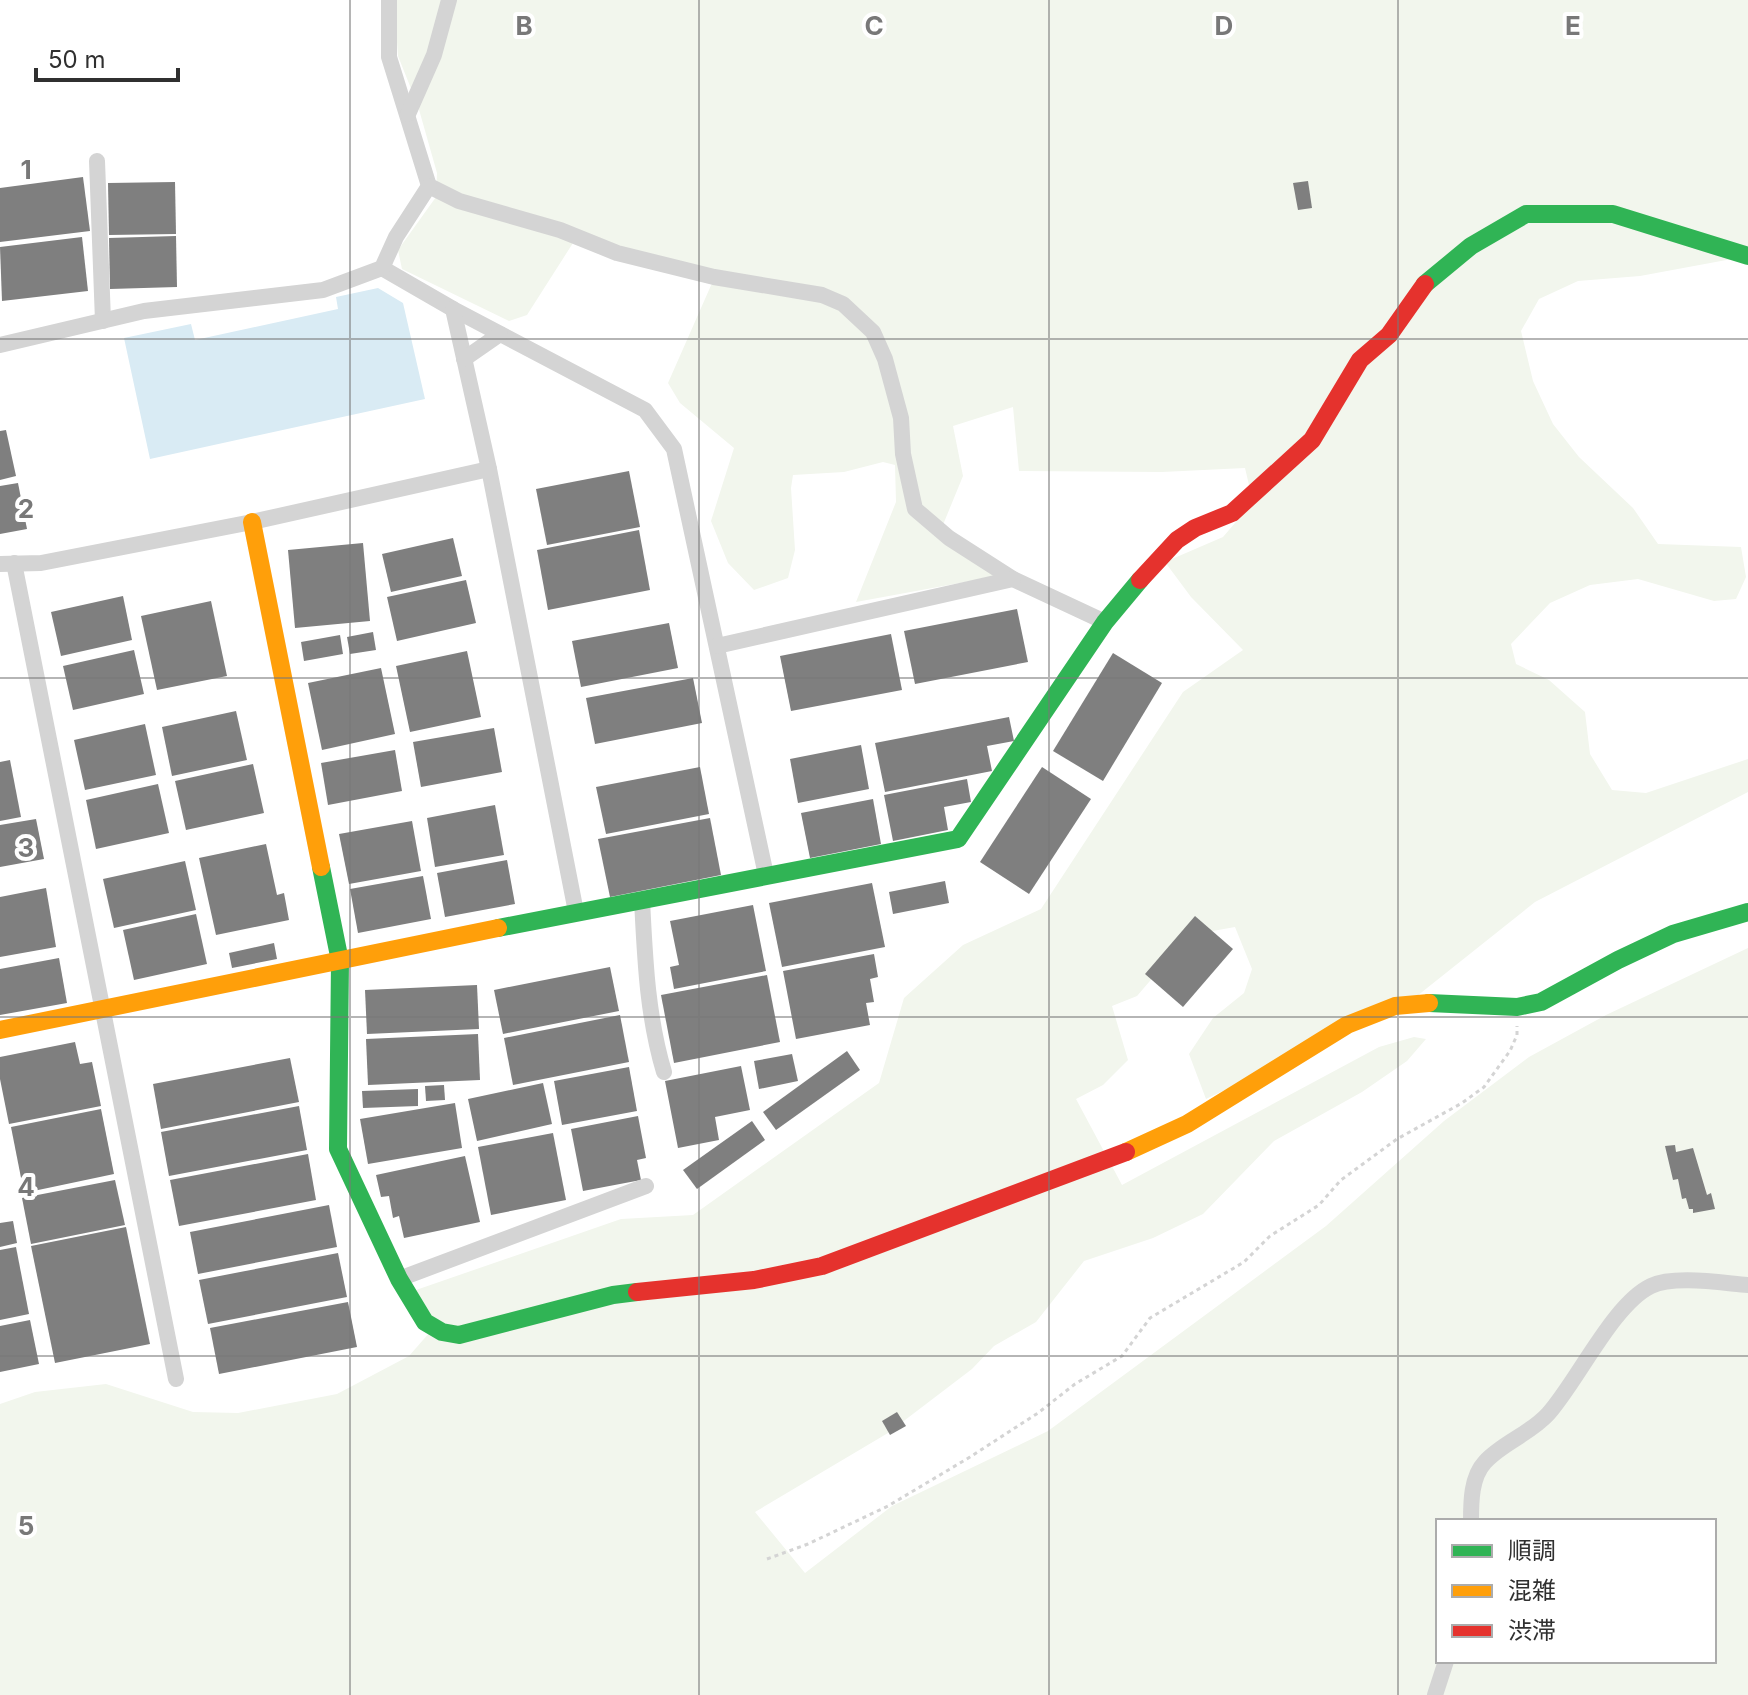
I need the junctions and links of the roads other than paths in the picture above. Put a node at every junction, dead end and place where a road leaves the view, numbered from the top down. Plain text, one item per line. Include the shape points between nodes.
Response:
1 (389, 0) edge
2 (449, 0) edge
3 (408, 114) junction
4 (97, 161) dead end
5 (429, 186) junction
6 (1748, 256) edge
7 (382, 268) junction
8 (453, 309) junction
9 (103, 321) junction
10 (500, 334) junction
11 (0, 345) edge
12 (464, 359) junction
13 (489, 469) junction
14 (252, 522) junction
15 (7, 564) edge
16 (1013, 579) junction
17 (1105, 622) junction
18 (717, 646) junction
19 (766, 875) junction
20 (642, 900) junction
21 (576, 912) junction
22 (1748, 912) edge
23 (340, 961) junction
24 (101, 1009) junction
25 (0, 1030) edge
26 (664, 1072) dead end
27 (646, 1186) dead end
28 (399, 1279) junction
29 (1748, 1285) edge
30 (176, 1379) dead end
31 (1471, 1519) edge
32 (1445, 1663) edge
33 (1435, 1695) edge

1 - 3 street via 389,57
2 - 3 street via 434,55
3 - 5 street
4 - 9 street
5 - 7 street
5 - 16 street via 459,201 560,230 617,253 714,277 822,295 843,304 873,332 885,359 901,418 915,509
6 - 17 street via 1613,214 1520,217 1471,246 1426,282 1389,335 1360,360 1312,440 1232,513 1177,540
7 - 8 street
7 - 9 street via 323,290 144,311
8 - 10 street
8 - 12 street
9 - 11 street
10 - 12 street
10 - 18 street via 645,410 674,449
12 - 13 street
13 - 14 street
13 - 21 street
14 - 15 street via 41,563
14 - 23 street
15 - 24 street
16 - 17 street
16 - 18 street
17 - 19 street via 958,839
18 - 19 street
19 - 20 street
20 - 21 street
20 - 26 street via 647,994
21 - 23 street
22 - 28 street via 1673,934 1541,1002 1517,1007 1440,1002 1395,1006 1347,1025 1149,1143 822,1266 754,1280 613,1295 459,1335 425,1322
23 - 24 street
23 - 28 street via 338,1149
24 - 25 street
24 - 30 street
27 - 28 street
29 - 31 street via 1665,1280 1648,1287 1587,1356 1548,1414 1484,1463 1471,1498
32 - 33 street

